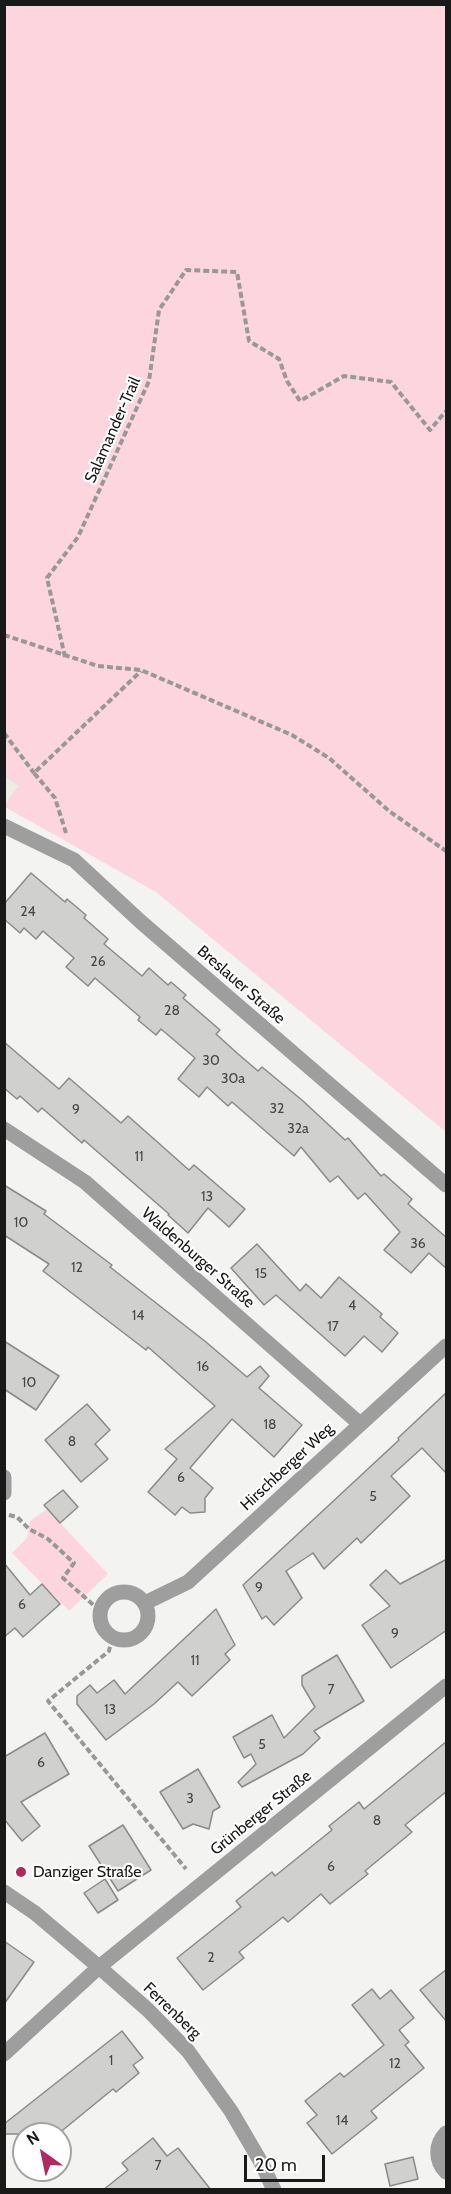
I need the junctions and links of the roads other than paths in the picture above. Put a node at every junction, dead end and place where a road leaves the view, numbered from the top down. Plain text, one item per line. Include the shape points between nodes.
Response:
1 (4, 826) edge
2 (4, 1129) edge
3 (447, 1185) edge
4 (447, 1346) edge
5 (360, 1424) junction
6 (4, 1477) edge
7 (4, 1493) edge
8 (145, 1603) junction
9 (447, 1686) edge
10 (4, 1892) edge
11 (99, 1966) junction
12 (4, 2054) edge
13 (447, 2133) edge
14 (447, 2172) edge
15 (274, 2190) edge

1 - 3 street, Breslauer Straße via 74,860
2 - 5 street, Waldenburger Straße via 85,1182
4 - 5 street, Hirschberger Weg
5 - 8 street, Hirschberger Weg via 188,1582
6 - 7 street
8 - 8 street via 148,1618 142,1633 128,1640 112,1638 102,1626 100,1611 108,1597 124,1592
9 - 11 street, Grünberger Straße
10 - 11 street, Ferrenberg
11 - 12 street
11 - 15 street, Ferrenberg via 188,2051 231,2111
13 - 14 street via 437,2152

